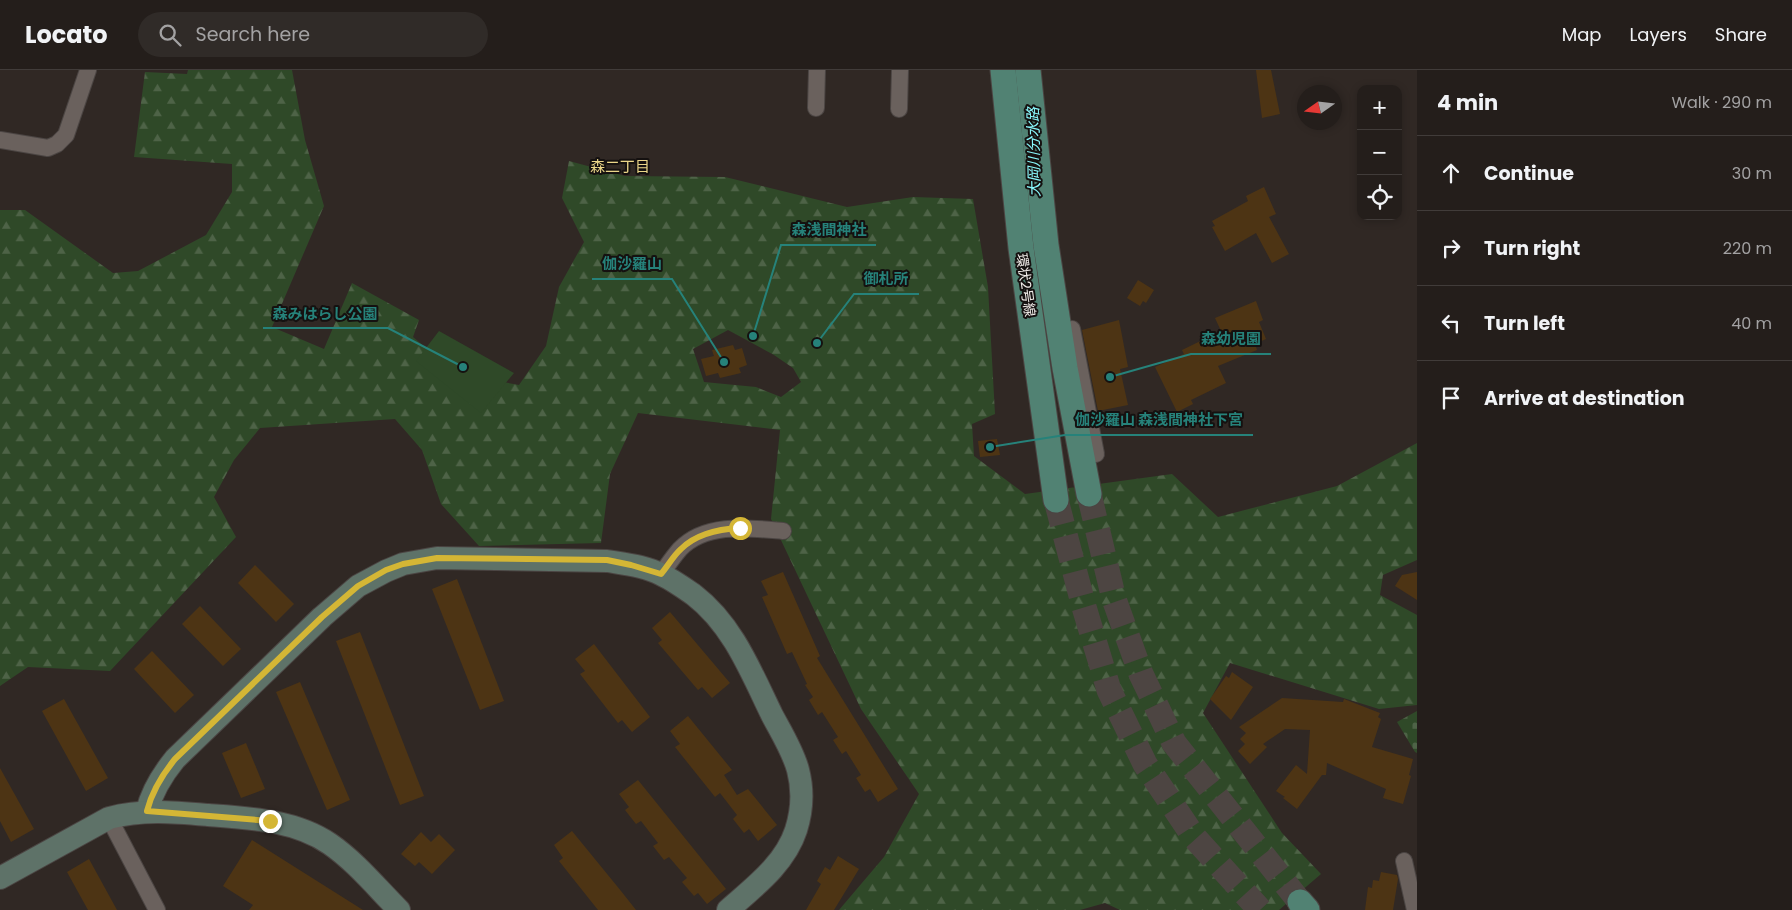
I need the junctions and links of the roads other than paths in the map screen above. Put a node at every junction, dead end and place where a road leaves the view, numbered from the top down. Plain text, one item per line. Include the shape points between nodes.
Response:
1 (88, 70) edge
2 (817, 70) edge
3 (900, 70) edge
4 (1003, 70) edge
5 (1028, 70) edge
6 (816, 108) dead end
7 (900, 109) dead end
8 (0, 140) edge
9 (1072, 329) dead end
10 (1096, 454) dead end
11 (1089, 494) tunnel mouth
12 (1056, 500) tunnel mouth
13 (783, 531) dead end
14 (661, 574) junction
15 (147, 811) junction
16 (109, 818) junction
17 (1404, 861) dead end
18 (0, 878) edge
19 (157, 910) edge
20 (399, 910) edge
21 (728, 910) edge
22 (1415, 910) edge

1 - 8 street via 66,135 57,144 48,148
2 - 6 street
3 - 7 street
4 - 12 main road, 環状2号線 via 1021,248
5 - 11 main road, 環状2号線 via 1046,245
9 - 10 street
13 - 14 street via 740,528 712,532 694,539 681,549
14 - 15 street via 607,560 565,559 437,558 386,570 358,586 322,617 175,759 152,794
14 - 21 street via 695,596 717,616 733,637 798,770 801,808 789,846 774,868
15 - 16 street
15 - 20 street via 270,821 301,830 329,843
16 - 18 street
16 - 19 street
17 - 22 street

